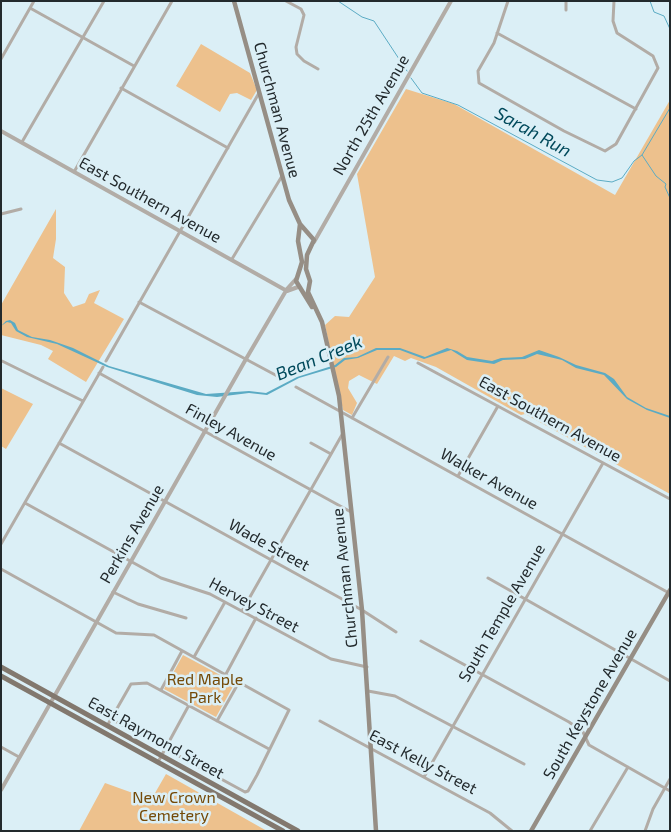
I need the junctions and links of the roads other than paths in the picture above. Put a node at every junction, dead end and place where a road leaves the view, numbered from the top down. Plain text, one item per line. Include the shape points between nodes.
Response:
1 (34, 1) edge
2 (104, 1) edge
3 (172, 1) edge
4 (234, 1) edge
5 (286, 1) edge
6 (451, 1) edge
7 (508, 1) edge
8 (566, 1) edge
9 (614, 1) edge
10 (30, 8) junction
11 (566, 10) dead end
12 (497, 33) junction
13 (83, 37) junction
14 (1, 59) edge
15 (134, 66) junction
16 (318, 69) dead end
17 (121, 88) junction
18 (260, 92) junction
19 (636, 109) junction
20 (1, 131) edge
21 (22, 142) junction
22 (228, 148) junction
23 (74, 172) junction
24 (282, 176) junction
25 (21, 209) dead end
26 (1, 214) edge
27 (300, 224) junction
28 (180, 231) junction
29 (309, 234) junction
30 (300, 237) junction
31 (314, 242) junction
32 (232, 260) junction
33 (307, 274) junction
34 (297, 277) junction
35 (309, 285) junction
36 (299, 288) junction
37 (287, 291) junction
38 (139, 302) junction
39 (321, 325) junction
40 (388, 357) dead end
41 (246, 359) junction
42 (106, 360) dead end
43 (2, 361) edge
44 (418, 362) dead end
45 (103, 367) dead end
46 (99, 373) junction
47 (281, 378) dead end
48 (296, 387) dead end
49 (83, 401) junction
50 (498, 406) junction
51 (341, 411) junction
52 (352, 418) junction
53 (205, 432) junction
54 (343, 433) junction
55 (59, 443) junction
56 (311, 443) dead end
57 (331, 454) junction
58 (604, 463) junction
59 (458, 476) junction
60 (311, 490) junction
61 (670, 499) edge
62 (165, 501) junction
63 (25, 503) junction
64 (352, 512) junction
65 (563, 534) junction
66 (1, 544) edge
67 (271, 560) junction
68 (131, 562) junction
69 (1, 569) edge
70 (488, 578) dead end
71 (113, 592) junction
72 (669, 592) edge
73 (525, 599) junction
74 (225, 602) junction
75 (242, 610) junction
76 (362, 610) junction
77 (186, 618) dead end
78 (256, 618) junction
79 (96, 622) junction
80 (396, 632) dead end
81 (421, 641) dead end
82 (182, 651) junction
83 (194, 658) junction
84 (631, 659) junction
85 (1, 667) edge
86 (367, 667) junction
87 (226, 674) junction
88 (483, 674) junction
89 (1, 676) edge
90 (670, 681) edge
91 (239, 682) junction
92 (161, 690) junction
93 (368, 691) junction
94 (54, 696) junction
95 (50, 702) junction
96 (189, 705) junction
97 (111, 719) junction
98 (217, 721) junction
99 (320, 721) dead end
100 (452, 725) junction
101 (108, 726) junction
102 (586, 738) junction
103 (1, 747) edge
104 (165, 749) junction
105 (269, 749) junction
106 (372, 749) junction
107 (162, 756) junction
108 (20, 757) junction
109 (158, 762) junction
110 (524, 764) dead end
111 (628, 766) junction
112 (424, 777) junction
113 (670, 779) edge
114 (665, 788) junction
115 (1, 790) edge
116 (670, 791) edge
117 (283, 831) edge
118 (298, 831) edge
119 (376, 831) edge
120 (512, 831) edge
121 (531, 831) edge
122 (590, 831) edge
123 (645, 831) edge

1 - 10 street
2 - 13 street
3 - 15 street
4 - 18 main road, Churchman Avenue
5 - 16 street via 304,16 297,54
6 - 31 street, North 25th Avenue
7 - 12 street
8 - 11 street
9 - 19 street via 613,21 617,33 658,62 657,72
10 - 13 street
10 - 14 street
12 - 19 street
12 - 19 street via 478,71 482,86 597,150 606,151 615,146
13 - 15 street
13 - 21 street
15 - 17 street
17 - 22 street
17 - 23 street
18 - 22 street
18 - 24 main road, Churchman Avenue
20 - 21 street, East Southern Avenue
21 - 23 street, East Southern Avenue
22 - 28 street
23 - 28 street, East Southern Avenue
24 - 27 main road, Churchman Avenue via 292,210
24 - 32 street
25 - 26 street
27 - 29 main road, Churchman Avenue
27 - 30 main road, Churchman Avenue
28 - 32 street, East Southern Avenue
28 - 38 street
29 - 30 main road
29 - 31 main road, Churchman Avenue
30 - 34 main road, Churchman Avenue via 302,262
31 - 33 main road, Churchman Avenue via 307,255
32 - 37 street, East Southern Avenue
33 - 34 main road
33 - 35 main road, Churchman Avenue
34 - 36 main road, Churchman Avenue
34 - 37 street, Perkins Avenue
35 - 36 main road via 305,289
35 - 39 main road, Churchman Avenue via 308,292
36 - 37 street
36 - 39 main road, Churchman Avenue
37 - 41 street, Perkins Avenue
38 - 41 street
38 - 42 street
39 - 51 main road, Churchman Avenue
40 - 52 street
41 - 47 street
41 - 53 street, Perkins Avenue
43 - 49 street
44 - 50 street, East Southern Avenue
45 - 46 street
46 - 49 street
46 - 53 street, Finley Avenue
48 - 51 street, Walker Avenue
49 - 55 street
50 - 58 street, East Southern Avenue
50 - 59 street
51 - 52 street, Walker Avenue
51 - 54 main road, Churchman Avenue
52 - 59 street, Walker Avenue
53 - 60 street, Finley Avenue
53 - 62 street, Perkins Avenue
54 - 57 street
54 - 64 main road, Churchman Avenue
55 - 62 street, Wade Street
55 - 63 street
56 - 57 street
57 - 60 street
58 - 61 street, East Southern Avenue
58 - 65 street, South Temple Avenue
59 - 65 street, Walker Avenue
60 - 64 street, Finley Avenue
60 - 67 street
62 - 67 street, Wade Street
62 - 68 street, Perkins Avenue
63 - 66 street
63 - 68 street, Hervey Street
64 - 76 main road, Churchman Avenue
65 - 72 street, Walker Avenue
65 - 73 street, South Temple Avenue
67 - 75 street
67 - 76 street, Wade Street
68 - 71 street, Perkins Avenue
68 - 74 street, Hervey Street via 164,580 206,592
69 - 79 street
70 - 73 street
71 - 77 street via 138,604
71 - 79 street, Perkins Avenue
72 - 84 main road, South Keystone Avenue
73 - 84 street
73 - 88 street, South Temple Avenue
74 - 75 street, Hervey Street
74 - 83 street
75 - 78 street, Hervey Street
76 - 80 street, Wade Street
76 - 86 main road, Churchman Avenue
78 - 86 street, Hervey Street via 331,659
78 - 87 street
79 - 82 street via 120,634 152,634
79 - 94 street, Perkins Avenue
81 - 88 street
82 - 83 street
82 - 92 street
83 - 87 street
84 - 90 street
84 - 102 main road, South Keystone Avenue
85 - 94 main road, East Raymond Street
86 - 93 main road, Churchman Avenue
87 - 91 street
88 - 100 street, South Temple Avenue
88 - 102 street via 569,722
89 - 95 main road, East Raymond Street
91 - 98 street
91 - 105 street via 289,710
92 - 96 street
92 - 97 street via 146,683 133,683
93 - 100 street via 395,696
93 - 106 main road, Churchman Avenue
94 - 95 street, Perkins Avenue
94 - 101 main road, East Raymond Street
95 - 108 street, Perkins Avenue
95 - 109 main road, East Raymond Street
96 - 98 street
96 - 104 street
97 - 101 street
97 - 104 street
98 - 105 street
99 - 106 street, East Kelly Street
100 - 110 street
100 - 112 street, South Temple Avenue
101 - 107 main road, East Raymond Street
102 - 111 street via 589,745
102 - 121 main road, South Keystone Avenue
103 - 108 street
104 - 105 street via 246,792
104 - 107 street
106 - 112 street, East Kelly Street
106 - 119 main road, Churchman Avenue
107 - 109 street
107 - 118 main road, East Raymond Street
108 - 115 street, Perkins Avenue
109 - 117 main road, East Raymond Street
111 - 114 street
111 - 122 street
112 - 120 street, East Kelly Street via 493,815
113 - 114 street
114 - 116 street
114 - 123 street via 651,812

